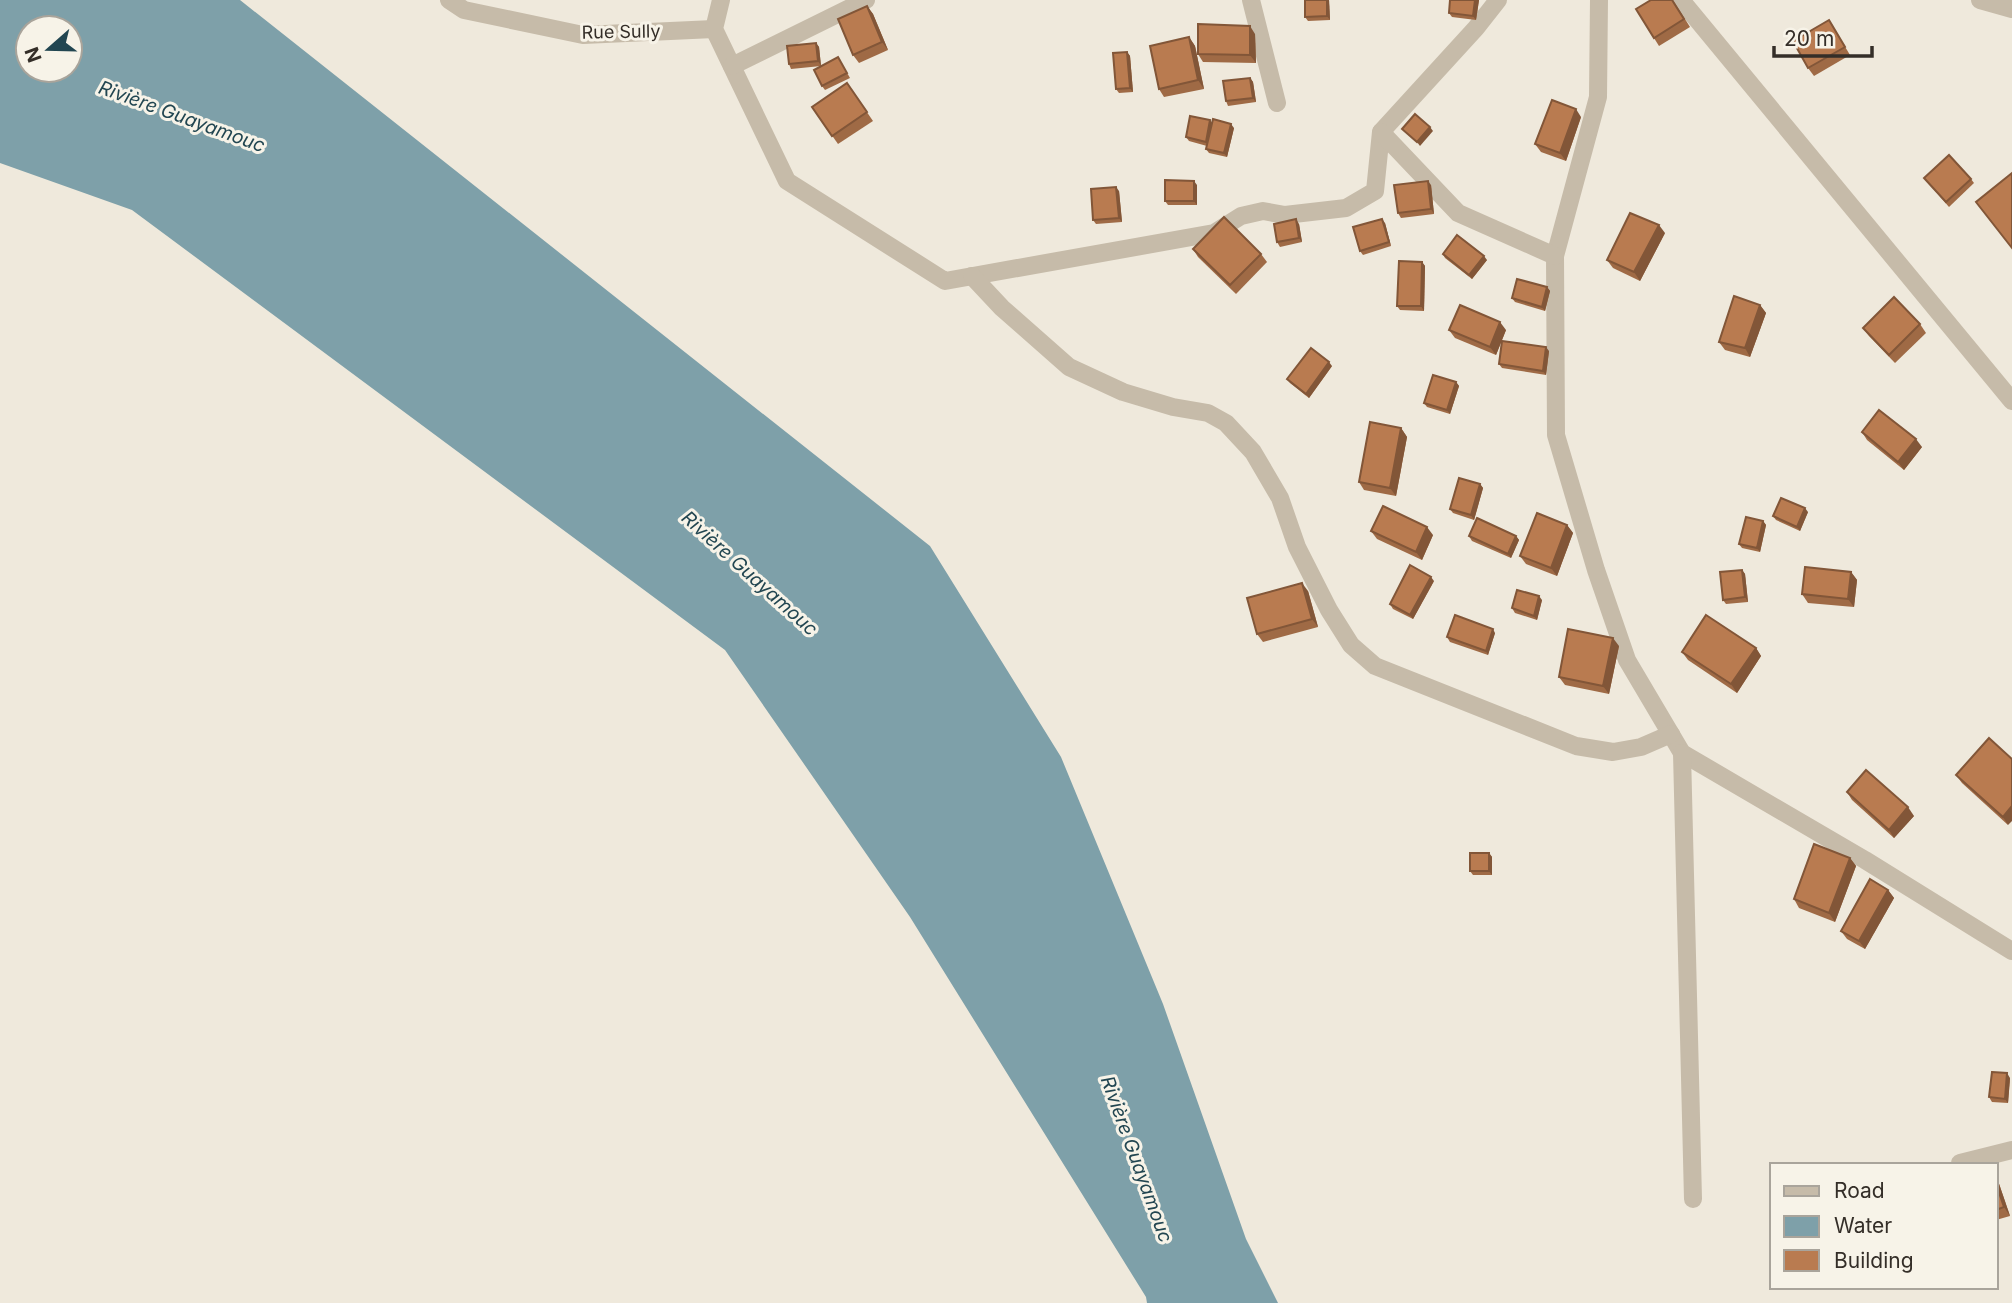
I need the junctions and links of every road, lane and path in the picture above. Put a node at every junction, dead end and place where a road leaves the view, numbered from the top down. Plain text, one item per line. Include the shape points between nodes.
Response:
1 (449, 0) edge
2 (721, 0) edge
3 (866, 0) edge
4 (1251, 0) edge
5 (1498, 0) edge
6 (1599, 0) edge
7 (1681, 0) edge
8 (1980, 0) edge
9 (2012, 9) edge
10 (713, 29) junction
11 (732, 66) junction
12 (1276, 103) dead end
13 (1381, 132) junction
14 (1555, 256) junction
15 (972, 276) junction
16 (2010, 392) edge
17 (1671, 734) junction
18 (1682, 753) junction
19 (2012, 951) edge
20 (2012, 1150) edge
21 (1961, 1163) edge
22 (1693, 1199) dead end

1 - 10 street, Rue Sully via 464,10 583,35
2 - 10 street
3 - 11 street
4 - 12 street
5 - 13 street
6 - 14 street via 1598,97
7 - 16 street
8 - 9 street
10 - 11 street
11 - 15 street via 787,181 945,281
13 - 14 street via 1458,213
13 - 15 street via 1376,191 1346,208 1285,215 1264,211 1241,216 1214,233
14 - 17 street via 1556,435 1627,660
15 - 17 street via 1002,309 1069,367 1123,392 1208,412 1226,423 1253,452 1280,498 1297,547 1329,610 1351,645 1376,666 1576,746 1613,752 1641,747
17 - 18 street
18 - 19 street
18 - 22 street
20 - 21 street

